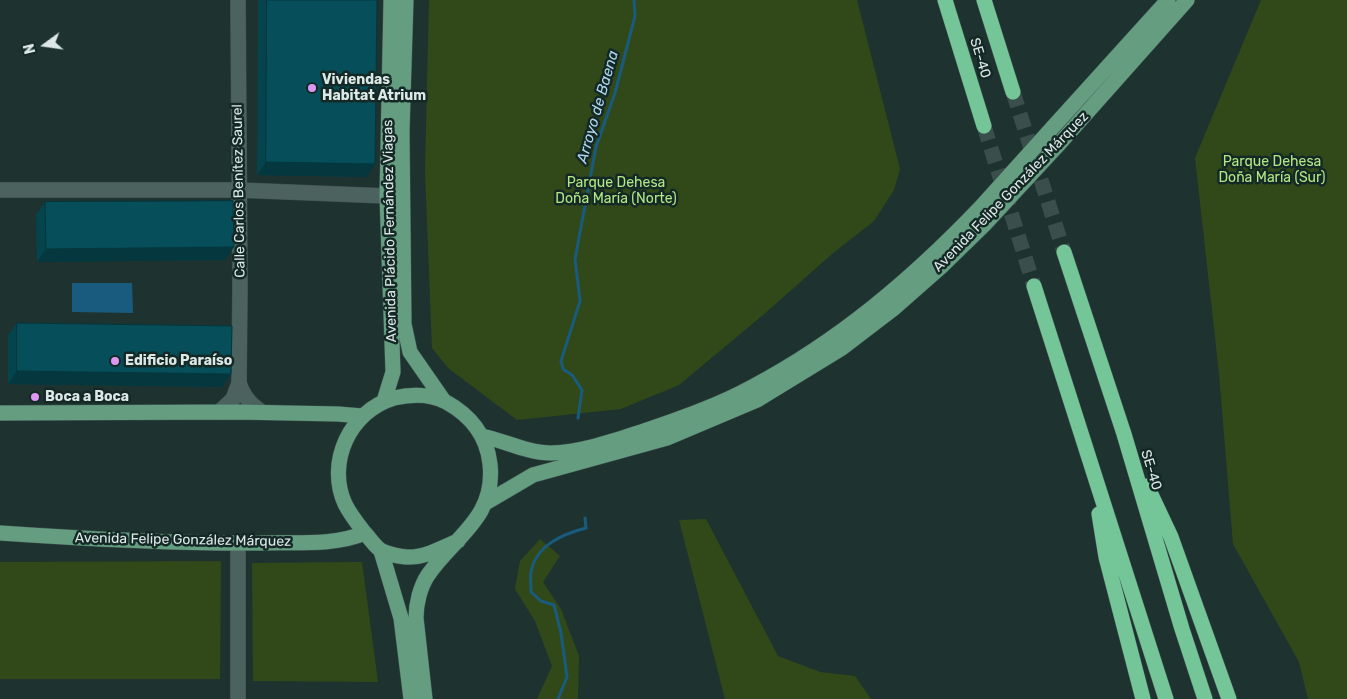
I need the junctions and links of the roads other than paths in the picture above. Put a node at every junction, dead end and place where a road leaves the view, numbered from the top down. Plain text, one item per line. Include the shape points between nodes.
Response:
1 (238, 0) edge
2 (392, 0) edge
3 (406, 0) edge
4 (945, 0) edge
5 (984, 0) edge
6 (1168, 0) edge
7 (1187, 0) edge
8 (1013, 92) tunnel mouth
9 (984, 126) tunnel mouth
10 (0, 190) edge
11 (238, 190) junction
12 (387, 196) junction
13 (1064, 252) tunnel mouth
14 (1034, 286) tunnel mouth
15 (239, 383) junction
16 (384, 401) junction
17 (444, 401) junction
18 (219, 412) junction
19 (262, 412) junction
20 (0, 413) edge
21 (362, 416) junction
22 (1124, 434) junction
23 (482, 436) junction
24 (1091, 461) junction
25 (487, 502) junction
26 (0, 533) edge
27 (365, 533) junction
28 (458, 541) junction
29 (238, 543) junction
30 (381, 551) junction
31 (238, 699) edge
32 (411, 699) edge
33 (425, 699) edge
34 (1144, 699) edge
35 (1166, 699) edge
36 (1205, 699) edge
37 (1229, 699) edge

1 - 11 street, Calle Carlos Benítez Saurel
2 - 12 main road, Avenida Plácido Fernández Viagas
3 - 17 main road, Avenida Plácido Fernández Viagas via 402,131 404,324 410,352
4 - 9 highway, SE-40 / SE-40
5 - 8 highway, SE-40 / SE-40
6 - 23 main road, Avenida Felipe González Márquez, bridge via 937,253 886,298 788,366 751,388 608,443 549,453 526,450 500,439
7 - 25 main road, Avenida Felipe González Márquez, bridge via 984,225 886,315 842,348 757,400 667,438 533,475
10 - 11 street
11 - 12 street
11 - 15 street, Calle Carlos Benítez Saurel
12 - 16 main road, Avenida Plácido Fernández Viagas via 393,372
13 - 22 highway, SE-40 / SE-40
14 - 24 highway
15 - 18 street, Calle Carlos Benítez Saurel via 232,399
15 - 19 street, Calle Carlos Benítez Saurel via 245,398
16 - 17 main road via 424,396
16 - 21 main road
17 - 23 main road via 462,412
18 - 19 main road
18 - 20 main road
19 - 21 main road
21 - 27 main road via 348,434 342,449 338,480 344,502
22 - 36 highway, SE-40 / SE-40
22 - 37 highway via 1170,537
23 - 25 main road via 490,463
24 - 34 highway via 1106,557
24 - 35 highway
25 - 28 main road
26 - 29 main road, Avenida Felipe González Márquez via 129,541
27 - 29 main road, Avenida Felipe González Márquez via 327,542
27 - 30 main road
28 - 30 main road via 432,552 408,557
28 - 33 main road via 427,576 416,605
29 - 31 street
30 - 32 main road via 401,618

